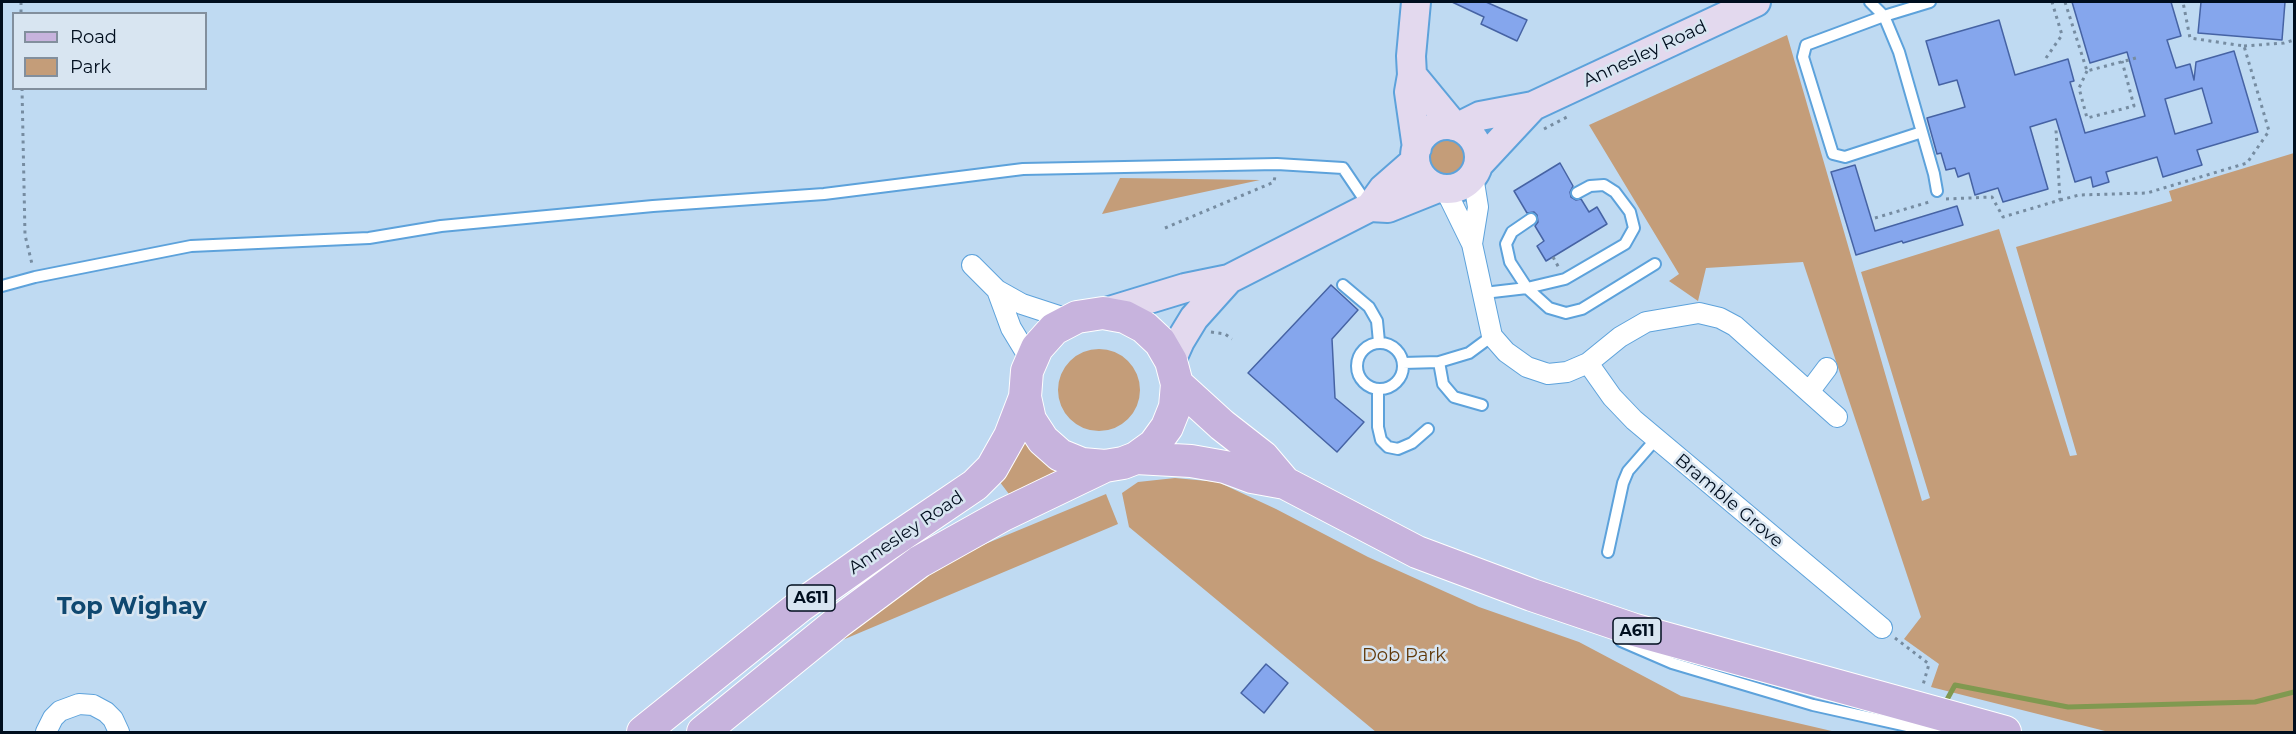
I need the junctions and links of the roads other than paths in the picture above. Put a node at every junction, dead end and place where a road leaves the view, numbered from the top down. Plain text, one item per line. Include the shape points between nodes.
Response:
1 (1416, 2) edge
2 (1756, 2) edge
3 (1870, 2) edge
4 (1930, 2) edge
5 (1884, 16) junction
6 (1412, 75) junction
7 (1533, 106) junction
8 (1456, 127) junction
9 (1922, 132) junction
10 (1416, 155) junction
11 (1475, 170) junction
12 (1441, 188) junction
13 (1937, 191) dead end
14 (1578, 193) dead end
15 (1370, 207) junction
16 (1531, 219) dead end
17 (1472, 244) junction
18 (1655, 264) dead end
19 (972, 265) dead end
20 (1229, 279) junction
21 (1343, 285) dead end
22 (2, 286) edge
23 (1527, 288) junction
24 (997, 290) junction
25 (1484, 293) junction
26 (1103, 313) junction
27 (1071, 320) junction
28 (1492, 336) junction
29 (1379, 342) junction
30 (1031, 361) junction
31 (1438, 362) junction
32 (1403, 363) junction
33 (1588, 363) junction
34 (1827, 368) dead end
35 (1174, 373) junction
36 (1378, 389) junction
37 (1809, 392) junction
38 (1025, 397) junction
39 (1482, 405) dead end
40 (1837, 417) dead end
41 (1428, 429) dead end
42 (1656, 439) junction
43 (1136, 458) junction
44 (1105, 466) junction
45 (1285, 483) junction
46 (1608, 552) dead end
47 (1566, 607) junction
48 (1888, 633) road end
49 (46, 732) edge
50 (120, 732) edge
51 (643, 732) edge
52 (703, 732) edge
53 (1934, 732) edge
54 (2005, 732) edge

1 - 6 main road
2 - 7 main road, Annesley Road
3 - 5 lane
4 - 5 lane
5 - 9 lane via 1899,52
5 - 9 lane via 1806,45 1803,57 1833,154 1845,157
6 - 8 main road
6 - 10 main road via 1409,92
7 - 8 main road, Annesley Road via 1480,116
7 - 11 main road, Annesley Road
8 - 10 main road via 1431,130 1422,138
8 - 11 main road via 1468,133 1475,143
9 - 13 lane
10 - 12 main road via 1423,178
10 - 15 main road
11 - 12 main road via 1464,184
11 - 17 street via 1478,207
12 - 15 main road via 1388,208
12 - 17 street
14 - 23 lane via 1590,186 1604,185 1615,192 1630,212 1634,228 1625,244 1565,279
15 - 20 main road
15 - 22 lane via 1343,168 1277,164 1023,169 825,194 441,226 369,238 190,246
16 - 23 lane via 1512,232 1506,244 1510,262
17 - 25 street
18 - 23 lane via 1582,309 1566,313 1549,308
19 - 24 street
20 - 26 main road
20 - 35 main road via 1194,318 1180,341
21 - 29 lane via 1369,308 1377,321
23 - 25 lane
24 - 27 street via 1022,304
24 - 30 street via 1011,328
25 - 28 street
26 - 27 main road
26 - 35 main road via 1125,317 1144,327 1160,342
27 - 30 main road via 1054,329
28 - 31 lane via 1469,353
28 - 33 street via 1516,360 1537,371 1557,374
29 - 32 lane via 1392,345
29 - 36 lane via 1366,346 1356,365 1365,384
30 - 38 main road
31 - 32 lane
31 - 39 lane via 1443,384 1454,397
32 - 36 lane via 1397,382
33 - 37 street via 1646,322 1699,313 1735,326
33 - 42 street, Bramble Grove via 1612,398
34 - 37 street
35 - 43 main road via 1175,407 1167,427 1154,445
35 - 45 main road, A611 via 1222,425 1263,457
36 - 41 lane via 1378,428 1388,447 1398,449
37 - 40 street
38 - 44 main road via 1030,420 1042,440 1060,455 1082,464
38 - 51 main road, Annesley Road / A611 via 1010,436 992,468 975,486 800,606
42 - 46 lane via 1628,471
42 - 48 street, Bramble Grove
43 - 44 main road
43 - 45 main road, A611 via 1202,463
44 - 52 main road, Annesley Road / A611 via 1003,515 919,562
45 - 47 main road, A611 via 1417,552
47 - 53 lane via 1607,634 1672,663 1813,705
47 - 54 main road, A611 via 1635,630
49 - 50 street via 60,711 79,704 93,705 106,712

